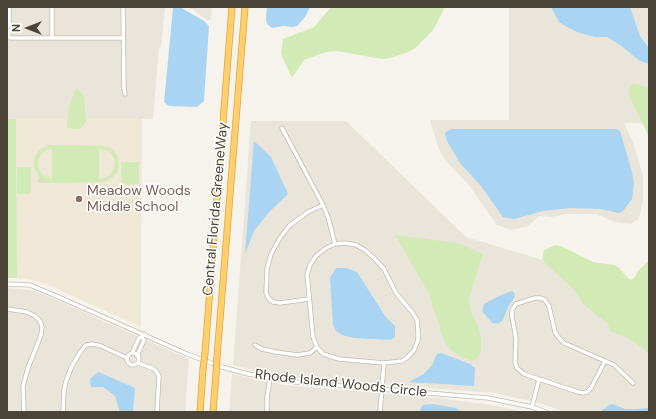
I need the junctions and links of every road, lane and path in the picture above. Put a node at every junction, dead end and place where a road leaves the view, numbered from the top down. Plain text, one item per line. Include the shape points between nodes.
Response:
1 (9, 7) edge
2 (52, 7) edge
3 (123, 7) edge
4 (232, 7) edge
5 (246, 7) edge
6 (8, 35) edge
7 (52, 38) junction
8 (123, 38) junction
9 (125, 94) dead end
10 (282, 128) dead end
11 (323, 205) junction
12 (335, 244) junction
13 (7, 284) edge
14 (309, 299) junction
15 (7, 310) edge
16 (143, 336) junction
17 (255, 345) dead end
18 (317, 347) junction
19 (132, 353) junction
20 (137, 356) junction
21 (127, 358) junction
22 (605, 361) junction
23 (138, 363) junction
24 (384, 363) junction
25 (270, 378) junction
26 (539, 379) junction
27 (633, 383) dead end
28 (381, 390) junction
29 (532, 407) junction
30 (24, 412) edge
31 (62, 412) edge
32 (157, 412) edge
33 (200, 412) edge
34 (213, 412) edge
35 (267, 412) edge
36 (380, 412) edge
37 (546, 412) edge

1 - 6 street
2 - 7 street
3 - 8 street
4 - 33 highway, Central Florida GreeneWay, bridge
5 - 34 highway, Central Florida GreeneWay, bridge
6 - 7 street via 12,39
7 - 8 street
8 - 9 street
10 - 11 street
11 - 12 street
11 - 14 street via 289,226 271,254 267,269 268,299 280,303
12 - 14 street via 316,256 310,265
12 - 24 street via 356,245 375,259 417,320 418,340 414,350 402,361
13 - 16 street, Rhode Island Woods Circle via 30,285
14 - 18 street via 313,337
15 - 30 street via 27,312 40,321 42,327 23,386
16 - 19 street via 139,338
16 - 20 street via 144,340
16 - 25 street, Rhode Island Woods Circle via 213,364
17 - 18 street via 262,349 297,355 310,353
18 - 24 street via 323,354 335,358
19 - 20 street
19 - 21 street
20 - 23 street
21 - 23 street via 131,365
21 - 31 street via 101,346 86,345 80,351 66,381
22 - 26 street via 587,392 578,392
22 - 26 street via 558,338 549,306 545,300 535,298 516,304 512,310 512,317 517,368 524,374
22 - 27 street via 614,365
23 - 32 street via 152,368 159,376
24 - 28 street
25 - 28 street, Rhode Island Woods Circle
25 - 35 street
26 - 29 street
28 - 29 street, Rhode Island Woods Circle via 488,398
28 - 36 street
29 - 37 street, Rhode Island Woods Circle

